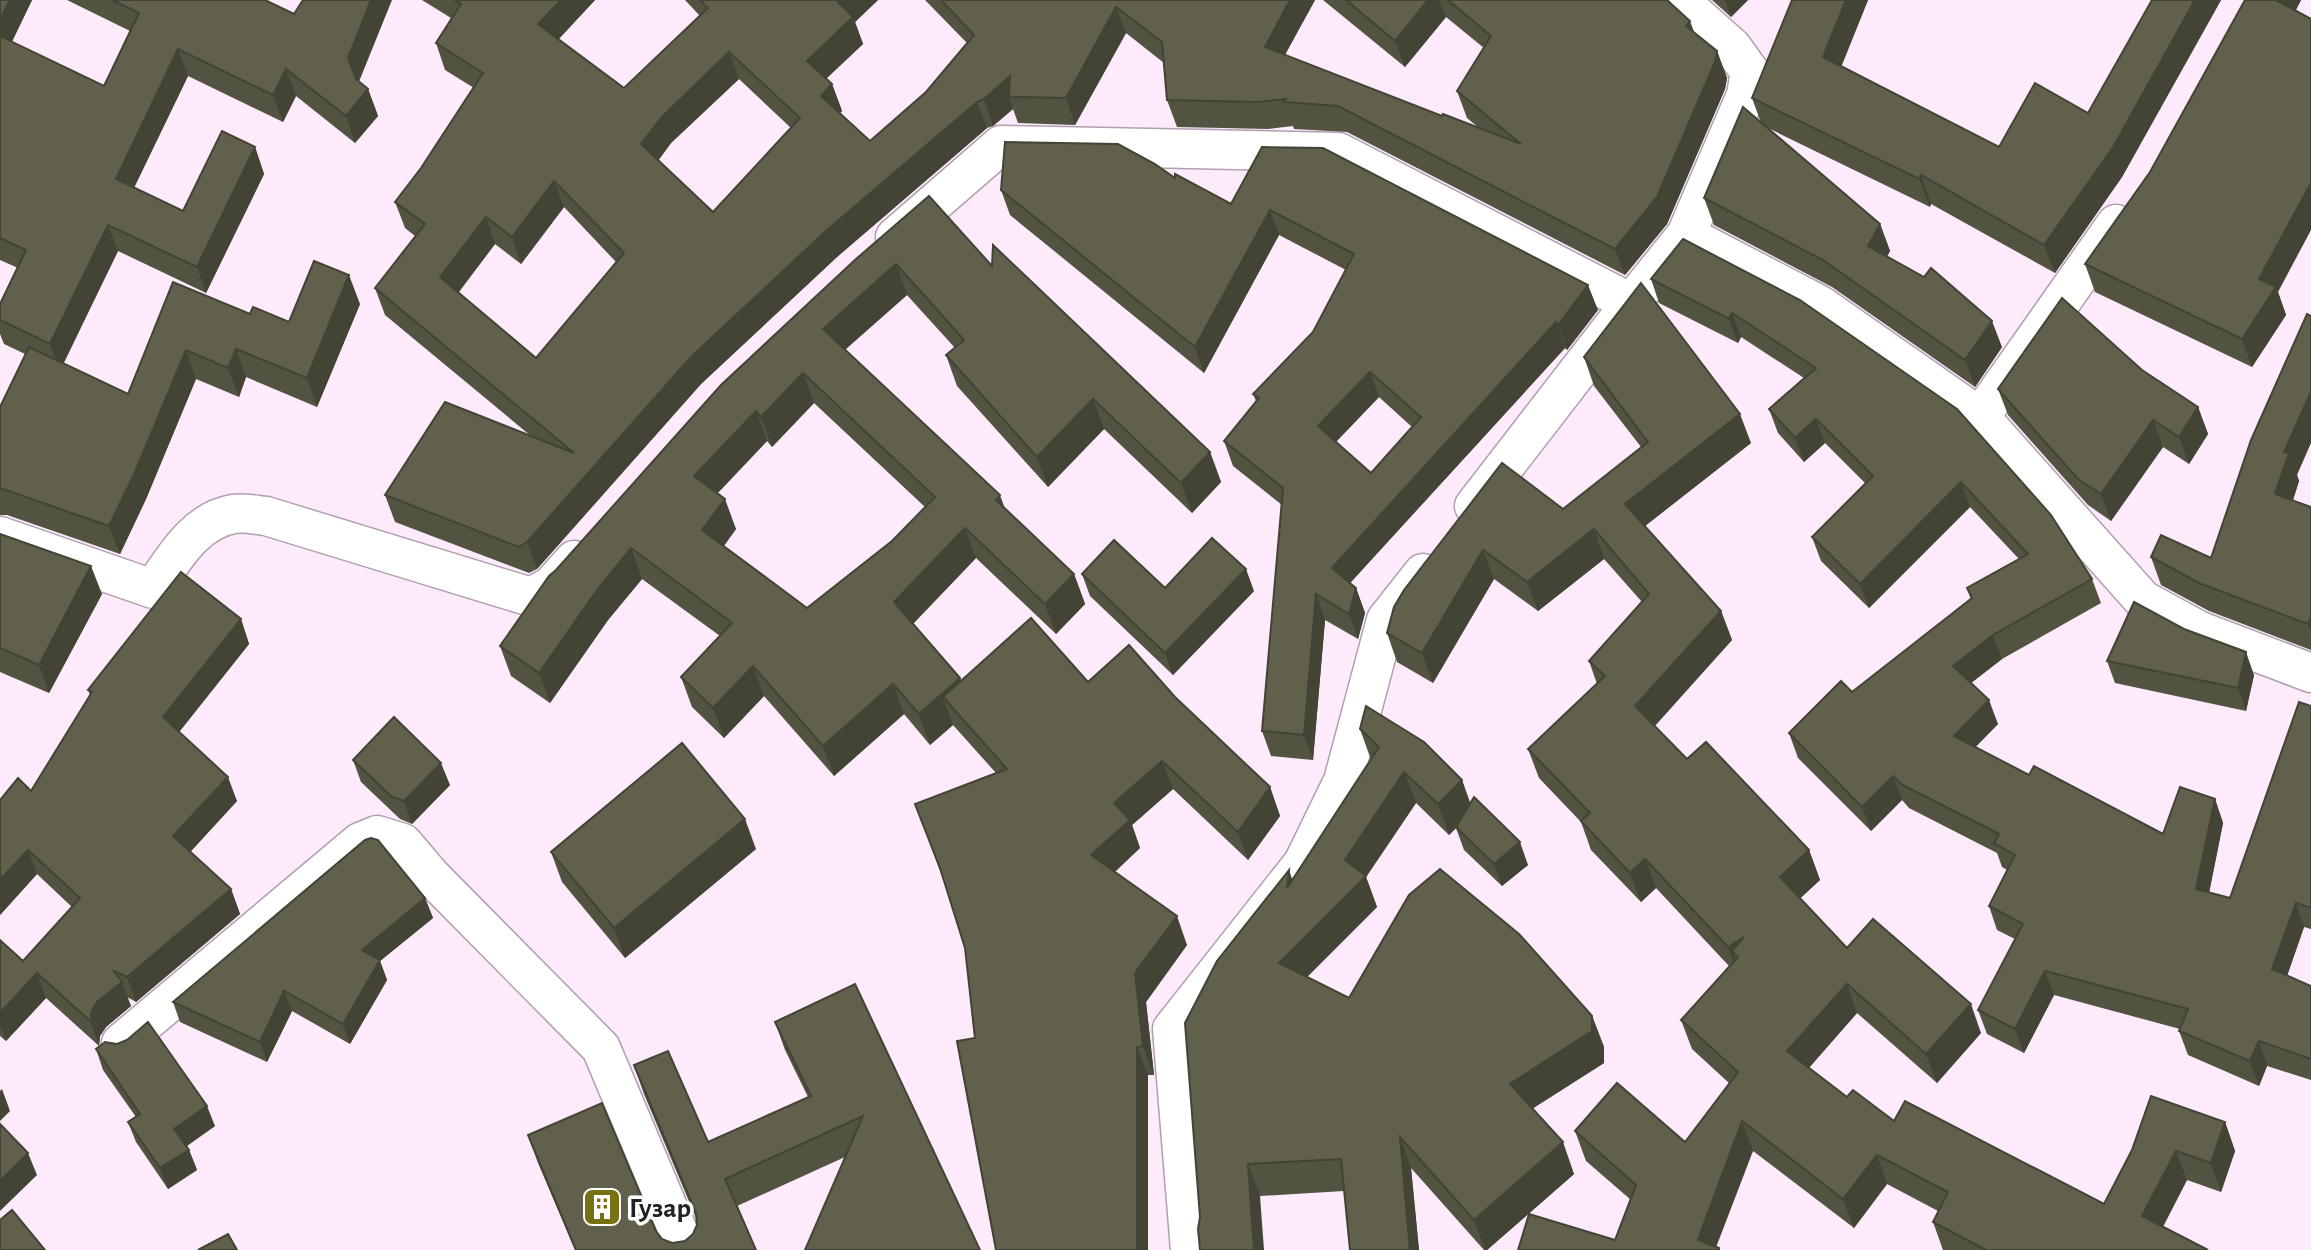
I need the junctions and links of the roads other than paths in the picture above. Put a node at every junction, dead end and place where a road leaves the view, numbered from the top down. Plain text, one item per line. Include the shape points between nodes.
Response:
1 (1679, 0) edge
2 (2133, 201) edge
3 (1686, 236) junction
4 (872, 256) edge
5 (1631, 303) junction
6 (1980, 417) junction
7 (597, 534) edge
8 (0, 536) edge
9 (2311, 673) edge
10 (121, 1043) edge
11 (686, 1250) edge
12 (1191, 1250) edge

1 - 3 street via 1732,47 1750,72 1746,95
2 - 6 street
3 - 5 street
3 - 6 street via 1820,305
4 - 5 street via 1001,145 1338,152
5 - 12 street via 1386,621 1343,781 1303,863 1172,1030
6 - 9 street via 2143,600 2200,631
7 - 8 street via 551,586 531,597 266,516 233,514 208,524 182,547 153,589
10 - 11 street via 360,842 377,835 403,843 601,1048

